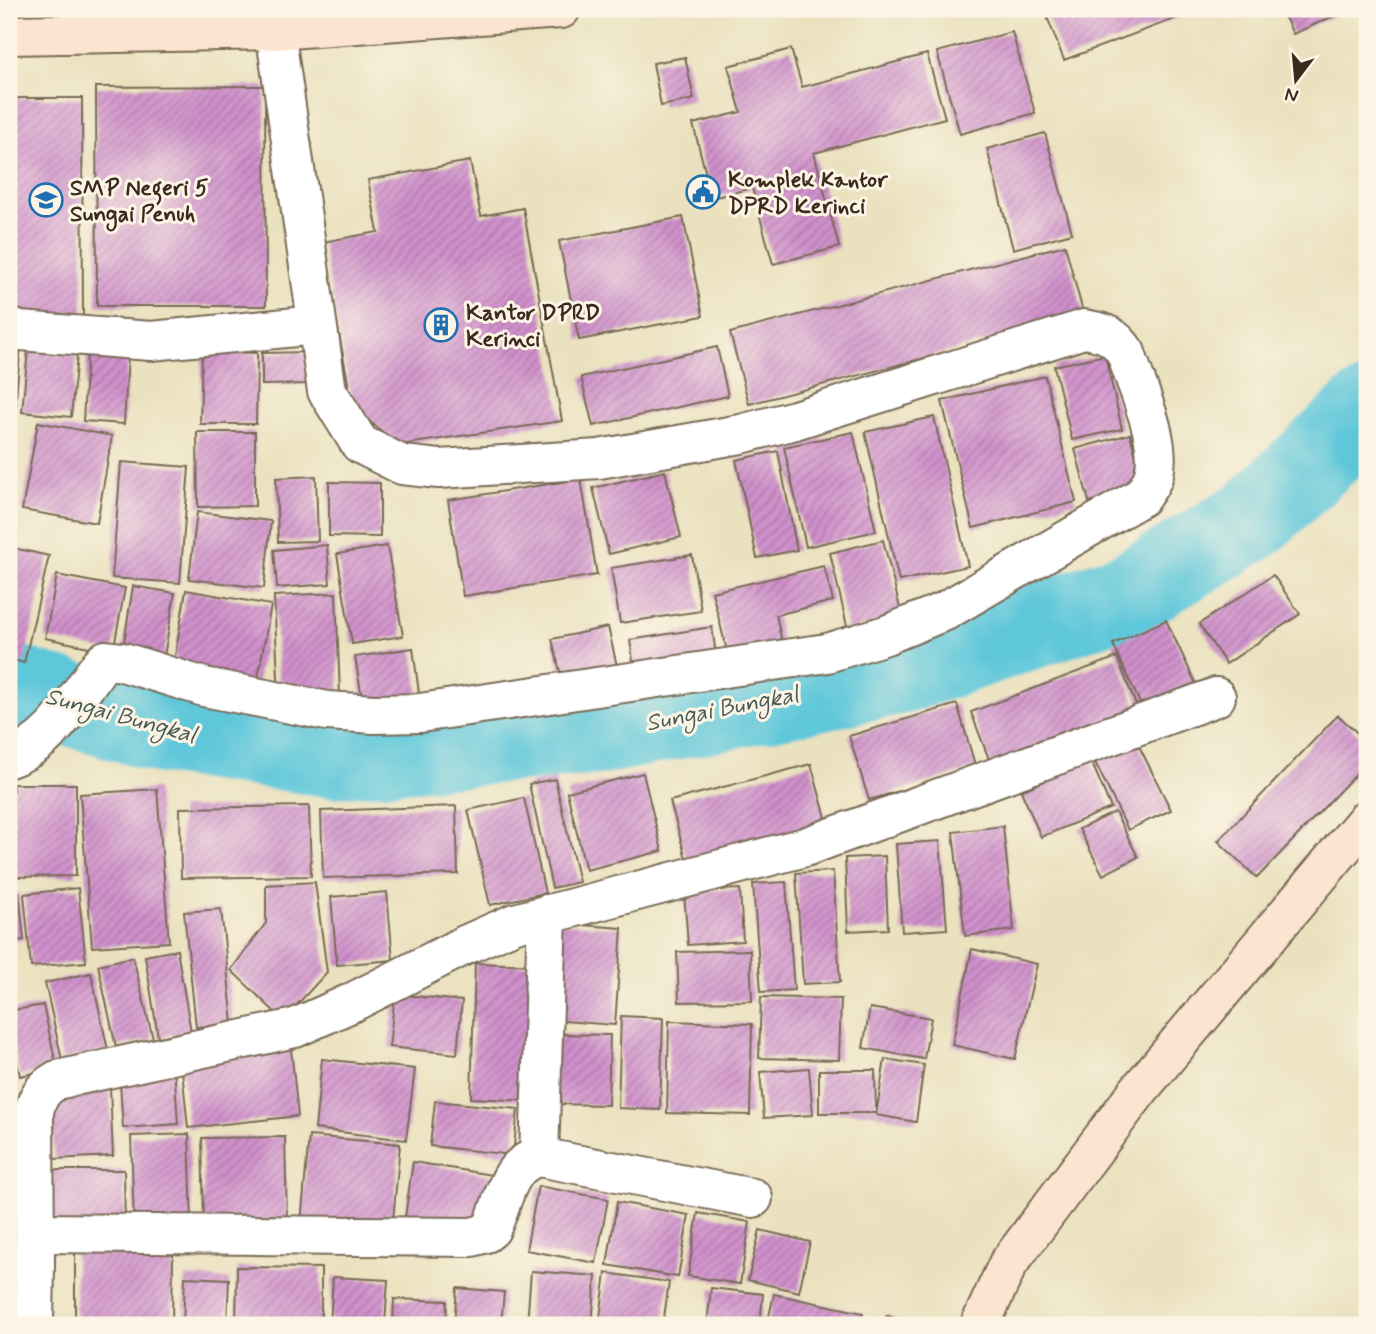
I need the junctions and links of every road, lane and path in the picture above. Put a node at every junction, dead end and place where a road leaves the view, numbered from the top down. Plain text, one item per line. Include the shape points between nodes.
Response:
1 (554, 9) edge
2 (275, 30) junction
3 (9, 35) edge
4 (317, 325) junction
5 (9, 327) edge
6 (1216, 697) dead end
7 (9, 758) edge
8 (1367, 819) edge
9 (547, 914) junction
10 (539, 1157) junction
11 (752, 1198) dead end
12 (26, 1253) edge
13 (34, 1325) edge
14 (980, 1325) edge

1 - 2 main road
2 - 3 main road
2 - 4 street
4 - 5 street via 151,341
4 - 7 street via 327,391 360,444 402,465 439,470 598,459 741,434 1084,330 1098,331 1111,335 1126,353 1153,436 1154,474 1141,497 945,611 827,653 420,713 374,714 327,711 204,687 106,660 49,734
6 - 9 street via 805,847
8 - 14 main road via 1138,1091 1008,1264
9 - 10 street
9 - 12 street via 465,945 295,1028 57,1080 47,1086 34,1112
10 - 11 street
10 - 12 street via 528,1159 515,1171 491,1229 472,1237
12 - 13 street

